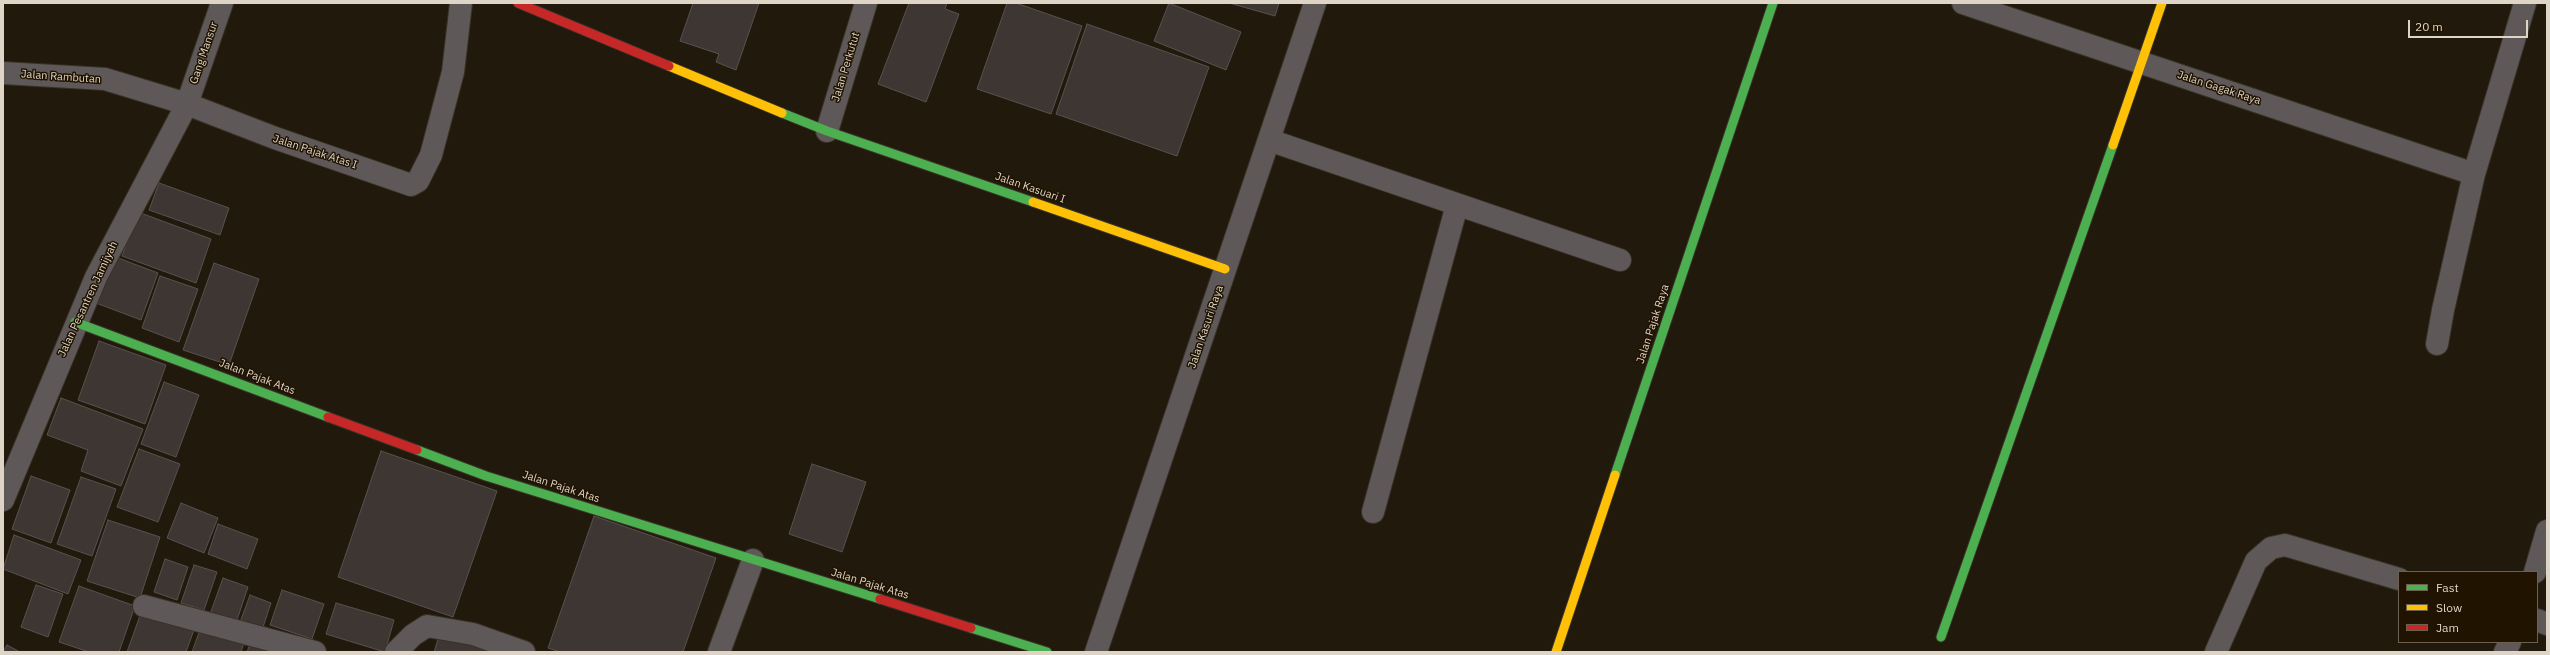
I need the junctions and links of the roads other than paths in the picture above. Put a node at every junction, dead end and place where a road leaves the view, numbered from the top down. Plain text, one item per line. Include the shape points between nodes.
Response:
1 (222, 3) edge
2 (461, 3) edge
3 (518, 3) edge
4 (866, 3) edge
5 (1315, 3) edge
6 (1773, 3) edge
7 (1963, 3) edge
8 (2162, 3) edge
9 (2525, 3) edge
10 (2141, 63) junction
11 (3, 73) edge
12 (187, 104) junction
13 (827, 131) junction
14 (1269, 140) junction
15 (2474, 174) junction
16 (1457, 204) junction
17 (1620, 260) dead end
18 (1225, 269) junction
19 (75, 322) junction
20 (2438, 344) dead end
21 (3, 500) edge
22 (1372, 512) dead end
23 (2547, 531) edge
24 (753, 560) junction
25 (2535, 571) edge
26 (2398, 579) edge
27 (144, 606) dead end
28 (1941, 637) dead end
29 (2510, 643) edge
30 (315, 652) edge
31 (396, 652) edge
32 (524, 652) edge
33 (719, 652) edge
34 (1047, 652) edge
35 (1096, 652) edge
36 (1556, 652) edge
37 (2216, 652) edge
38 (2505, 652) edge

1 - 12 street, Gang Mansur
2 - 12 street, Jalan Pajak Atas I via 453,72 431,155 418,181 411,185 275,138
3 - 13 street, Jalan Kasuari I
4 - 13 street, Jalan Perkutut
5 - 14 street, Jalan Kasuri Raya
6 - 36 street, Jalan Pajak Raya
7 - 10 street, Jalan Gagak Raya
8 - 10 street
9 - 15 street
10 - 15 street, Jalan Gagak Raya
10 - 28 street
11 - 12 street, Jalan Rambutan via 105,79
12 - 19 street, Jalan Pesantren Jamijyah
13 - 18 street, Jalan Kasuari I
14 - 16 street
14 - 18 street, Jalan Kasuri Raya
15 - 20 street via 2443,310
16 - 17 street
16 - 22 street
18 - 35 street, Jalan Kasuri Raya
19 - 21 street, Jalan Pesantren Jamijyah
19 - 24 street, Jalan Pajak Atas via 486,476
23 - 25 street
24 - 33 street
24 - 34 street, Jalan Pajak Atas
26 - 37 street via 2284,545 2271,548 2256,561
27 - 30 street
29 - 38 street
31 - 32 street via 413,635 427,626 474,634

